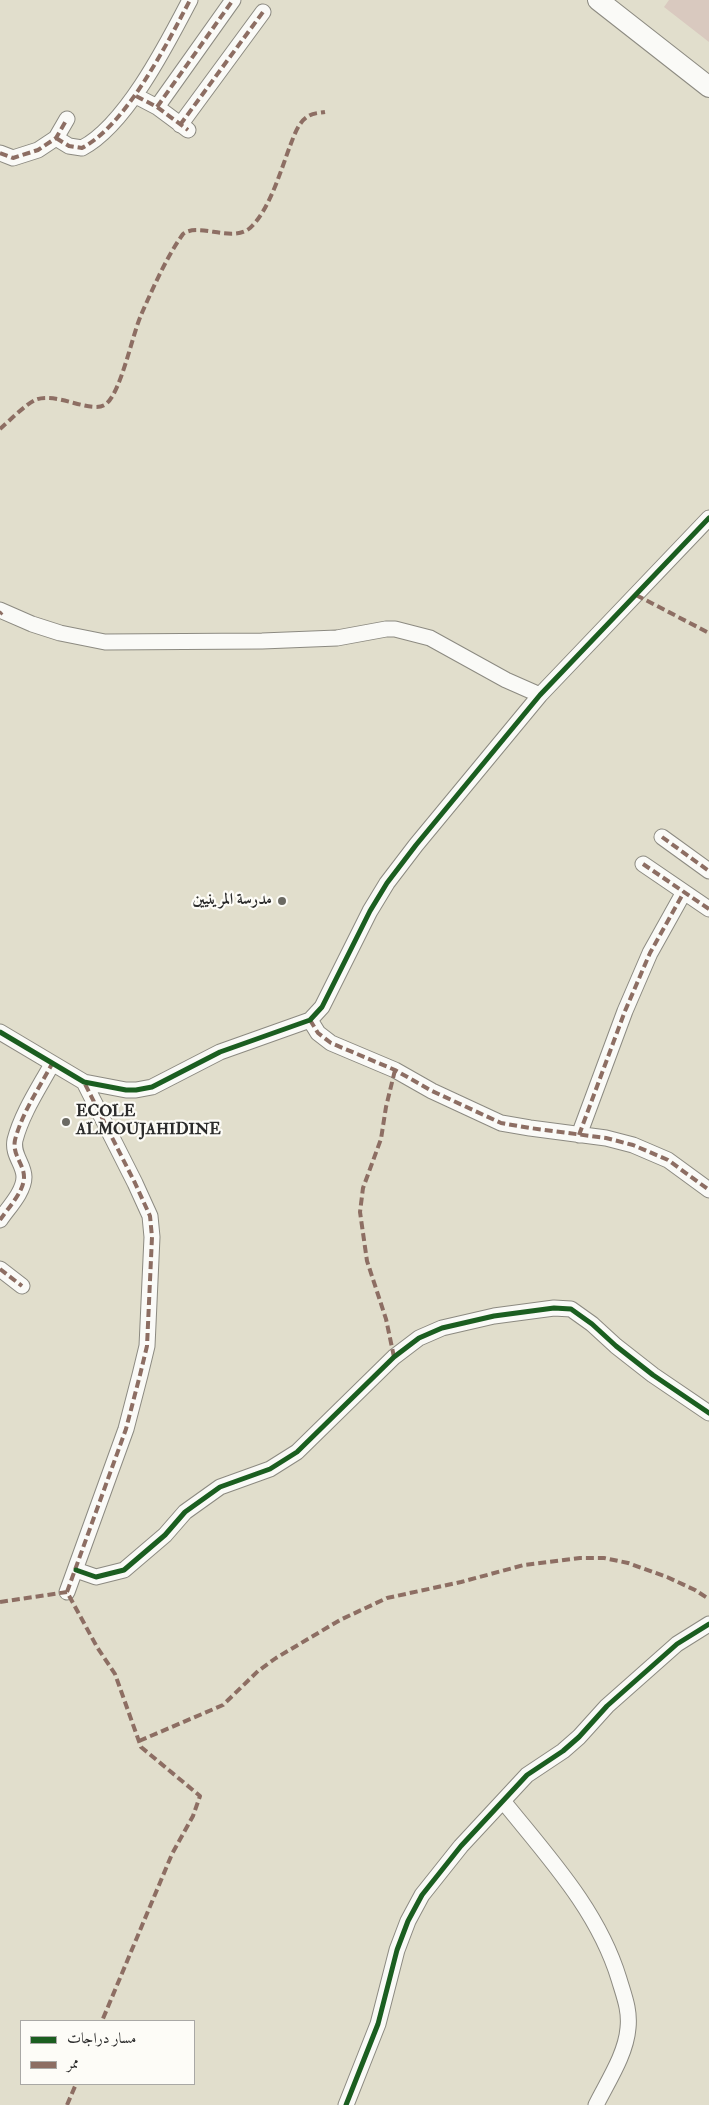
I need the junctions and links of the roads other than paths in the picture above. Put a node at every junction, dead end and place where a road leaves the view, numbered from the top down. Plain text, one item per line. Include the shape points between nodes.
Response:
1 (190, 0) edge
2 (233, 0) edge
3 (598, 0) edge
4 (263, 12) dead end
5 (709, 87) edge
6 (136, 96) junction
7 (157, 107) junction
8 (67, 119) dead end
9 (56, 138) junction
10 (0, 153) edge
11 (709, 518) edge
12 (1, 612) edge
13 (540, 695) junction
14 (662, 838) dead end
15 (643, 864) dead end
16 (709, 871) edge
17 (684, 892) junction
18 (709, 910) edge
19 (310, 1020) junction
20 (0, 1032) edge
21 (52, 1064) junction
22 (84, 1082) junction
23 (579, 1135) junction
24 (709, 1190) edge
25 (0, 1220) edge
26 (0, 1269) edge
27 (22, 1286) dead end
28 (709, 1413) edge
29 (76, 1570) junction
30 (67, 1592) dead end
31 (709, 1624) edge
32 (504, 1802) junction
33 (346, 2105) edge
34 (596, 2105) edge

1 - 6 street
2 - 7 street
3 - 5 main road
4 - 7 street via 184,128
6 - 7 street
6 - 9 street via 107,130 88,145 82,148 69,146
8 - 9 street
9 - 10 street via 38,150 13,158
11 - 13 street
12 - 13 street via 60,633 105,642 262,641 328,638 395,629 430,638
13 - 19 street via 387,883 322,1007
14 - 16 street
15 - 17 street
17 - 18 street
17 - 23 street via 650,953
19 - 22 street via 220,1052 152,1087 126,1090
19 - 23 street via 331,1043 395,1070 501,1123
20 - 21 street
21 - 22 street
21 - 25 street via 15,1141 15,1151 24,1175 23,1184
22 - 29 street via 136,1183 150,1216 152,1237 147,1346 126,1429
23 - 24 street via 633,1145 668,1160
26 - 27 street
28 - 29 street via 653,1375 572,1309 554,1308 458,1324 432,1332 409,1345 297,1452 270,1469 220,1487 185,1512 165,1535 124,1570 96,1577
29 - 30 street
31 - 32 street via 670,1650 607,1706 563,1751 527,1775
32 - 33 street via 456,1853 422,1895 408,1920 378,2024
32 - 34 street via 577,1893 613,1957 628,2007 628,2030 621,2054

